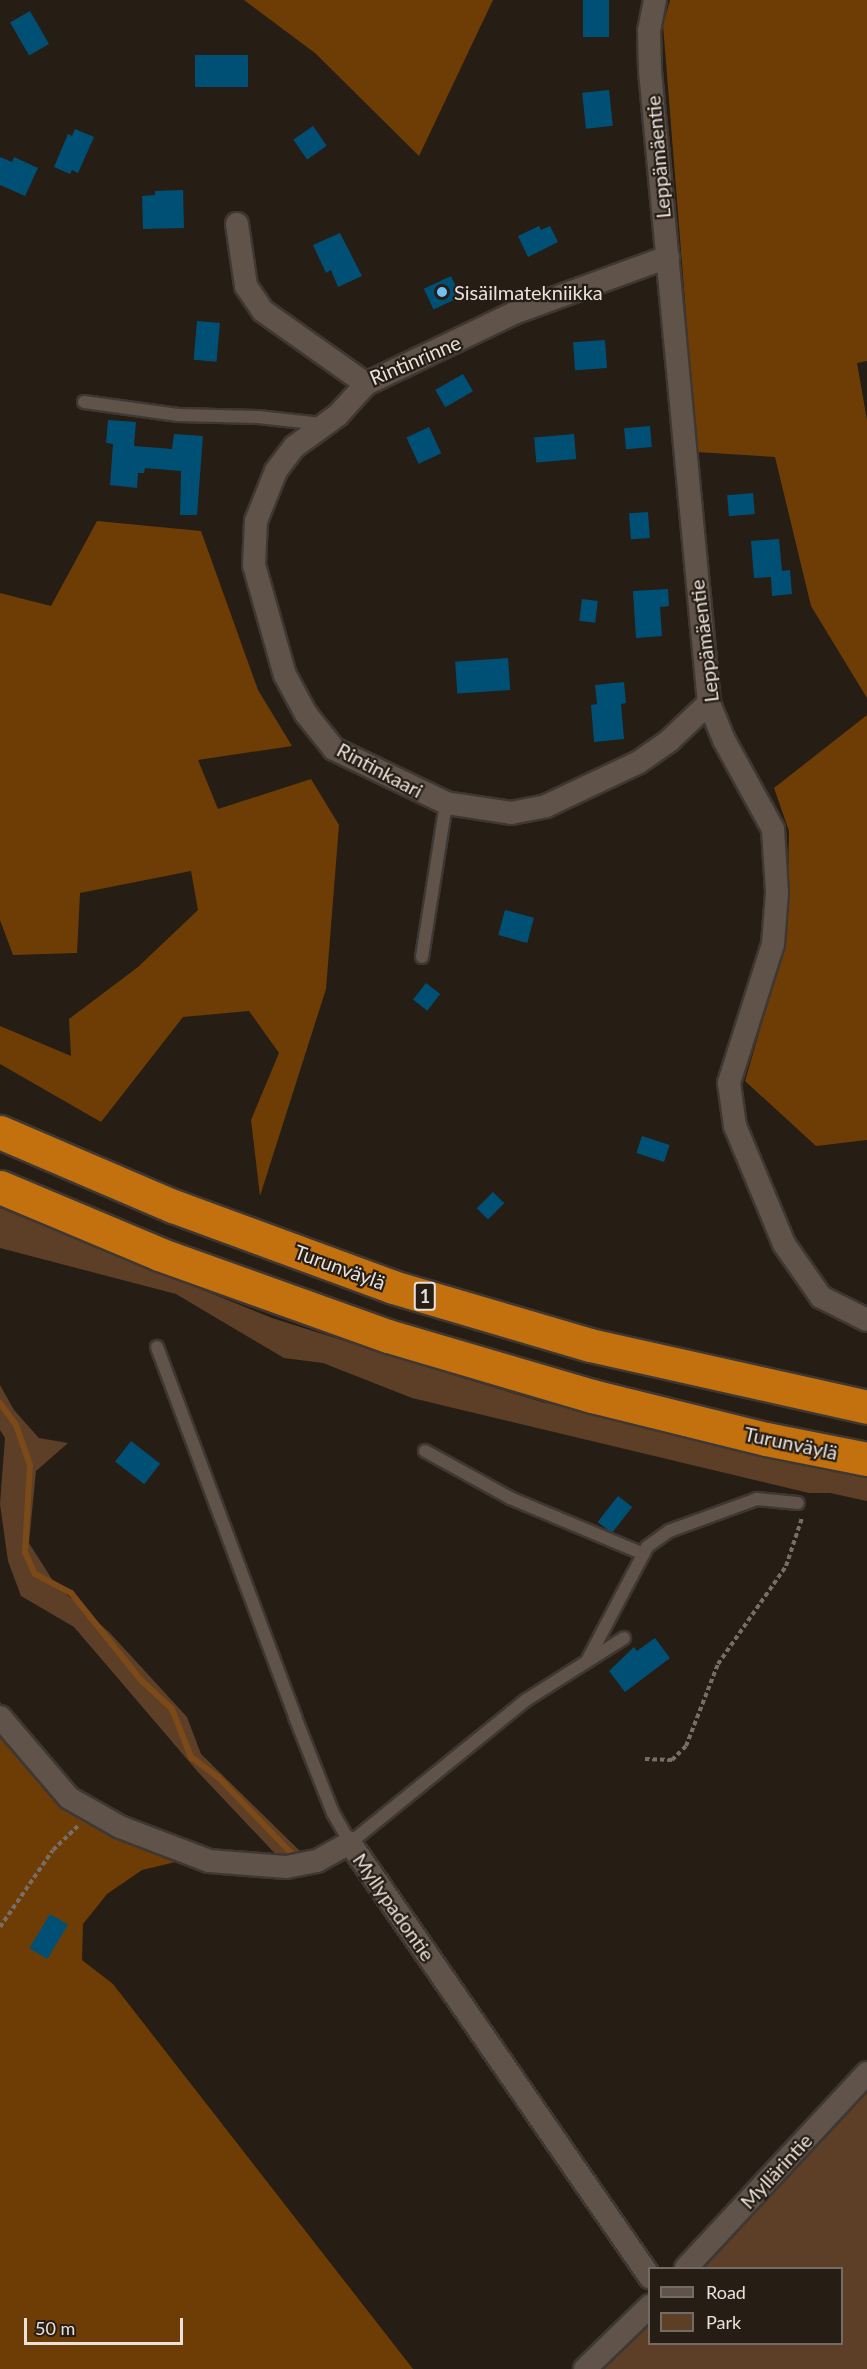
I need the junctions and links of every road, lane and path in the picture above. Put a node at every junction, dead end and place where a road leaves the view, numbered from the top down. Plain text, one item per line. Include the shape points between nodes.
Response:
1 (655, 0) edge
2 (237, 224) dead end
3 (668, 257) junction
4 (366, 384) junction
5 (84, 402) dead end
6 (326, 425) junction
7 (709, 703) junction
8 (446, 803) junction
9 (422, 957) dead end
10 (0, 1132) edge
11 (0, 1187) edge
12 (867, 1320) edge
13 (157, 1347) dead end
14 (867, 1407) edge
15 (424, 1451) dead end
16 (867, 1459) edge
17 (798, 1503) joint
18 (644, 1554) junction
19 (624, 1638) dead end
20 (586, 1662) junction
21 (0, 1717) edge
22 (645, 1760) dead end
23 (92, 1814) junction
24 (350, 1843) junction
25 (0, 1927) edge
26 (867, 2073) edge
27 (687, 2267) edge
28 (648, 2274) edge
29 (648, 2308) edge
30 (585, 2369) edge

1 - 3 street, Leppämäentie via 649,30 650,71
2 - 4 street, Rintinrinne via 246,286 264,311
3 - 4 street, Rintinrinne via 514,313
3 - 7 street, Leppämäentie
4 - 6 street, Rintinkaari
5 - 6 lane via 178,415 258,417
6 - 8 street, Rintinkaari via 294,447 276,471 256,521 254,565 270,633 285,675 306,714 334,749
7 - 8 street, Rintinkaari via 670,741 639,762 546,806 511,813
7 - 12 street, Leppämäentie via 724,741 773,829 774,840 777,893 773,944 729,1083 735,1126 759,1190 790,1253 821,1297
8 - 9 lane
10 - 14 highway, Turunväylä / 1 via 173,1206 393,1287 590,1345
11 - 16 highway, Turunväylä via 159,1254 388,1336 604,1399
13 - 24 lane via 295,1717 333,1813
15 - 18 lane via 510,1498
17 - 18 lane via 757,1500 669,1531
17 - 22 path via 802,1517 786,1566 718,1664 686,1746 672,1760
18 - 20 lane
19 - 20 lane
20 - 24 lane via 526,1700
21 - 23 street, Myllypadontie via 38,1766 69,1798
23 - 24 street, Myllypadontie via 209,1861 251,1867 286,1867 317,1861
23 - 25 path via 53,1850
24 - 28 street, Myllypadontie
26 - 27 street, Myllärintie
29 - 30 street

